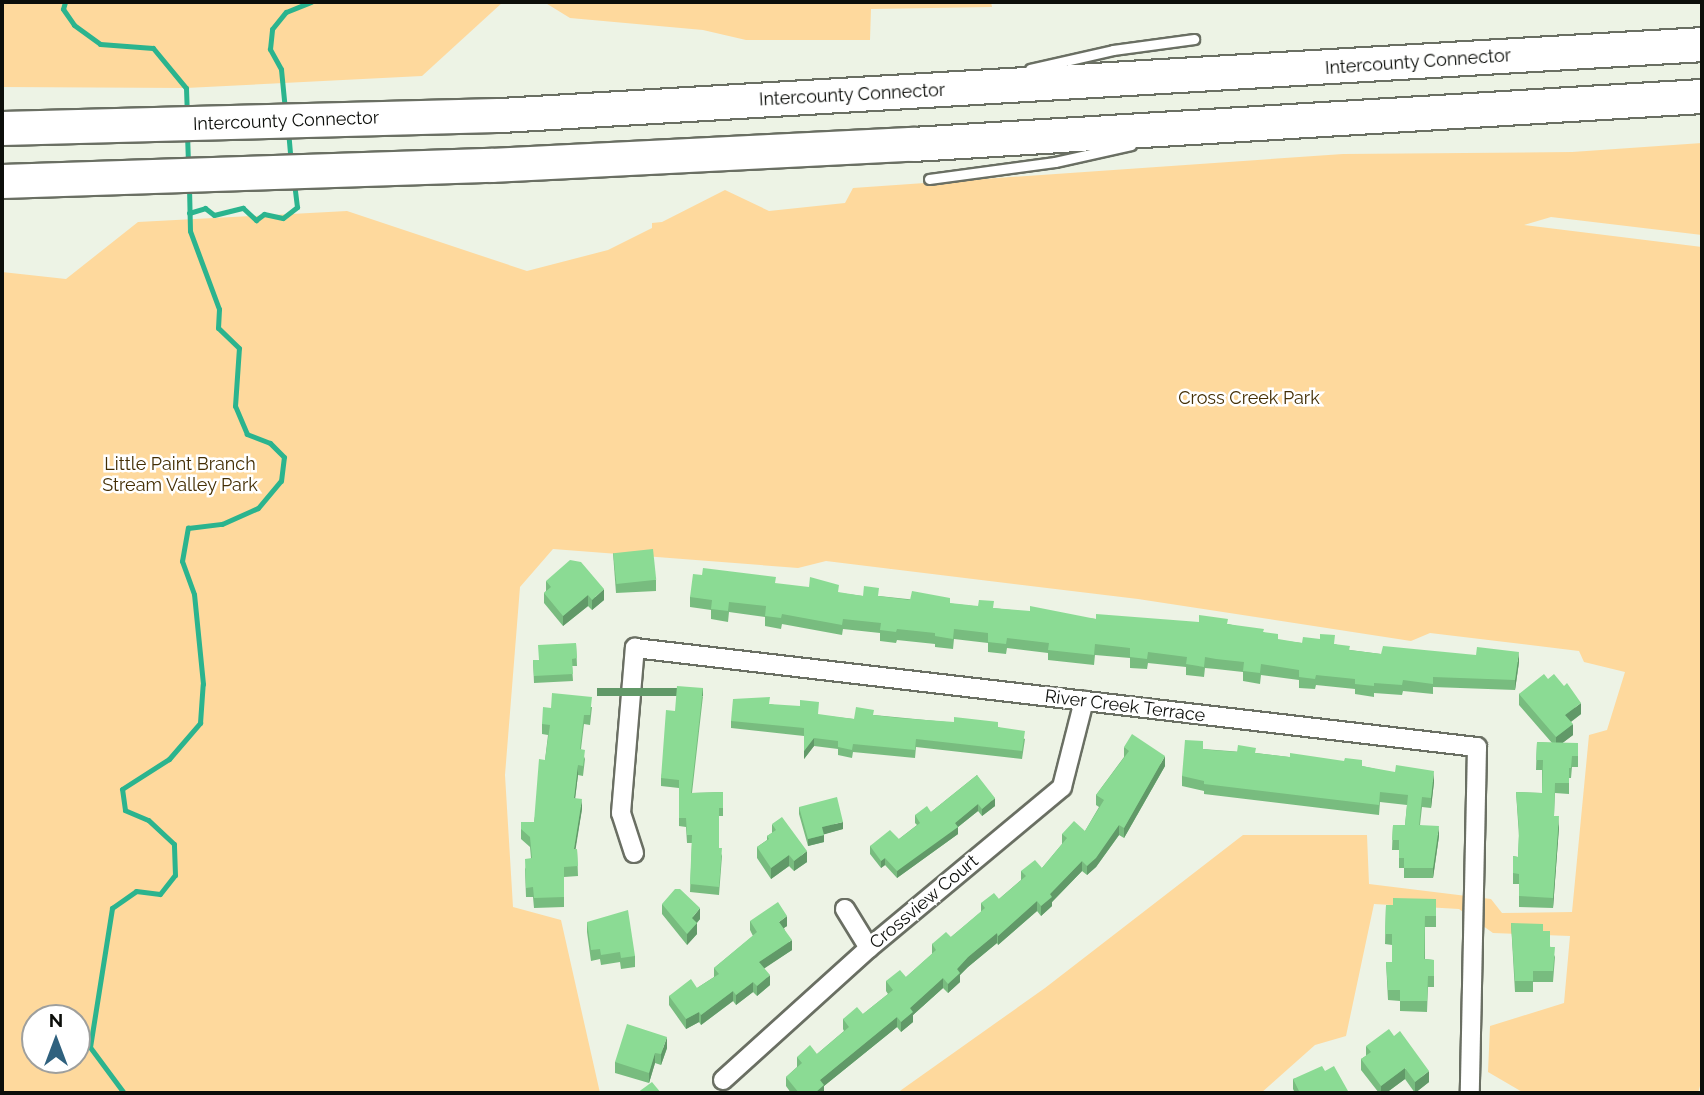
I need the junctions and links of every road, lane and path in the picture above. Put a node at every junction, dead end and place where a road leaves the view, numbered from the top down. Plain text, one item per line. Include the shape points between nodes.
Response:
1 (1194, 39) dead end
2 (1702, 44) edge
3 (946, 89) junction
4 (1702, 96) edge
5 (1214, 126) junction
6 (2, 128) edge
7 (1149, 141) dead end
8 (1136, 144) dead end
9 (929, 179) dead end
10 (2, 181) edge
11 (1084, 701) junction
12 (634, 853) dead end
13 (845, 909) dead end
14 (869, 948) junction
15 (723, 1080) dead end
16 (1470, 1093) edge

1 - 3 lane via 1082,56
2 - 3 highway, Intercounty Connector
3 - 6 highway, Intercounty Connector via 501,115
4 - 5 highway
5 - 7 lane
5 - 10 highway via 492,165
8 - 9 lane via 1055,162
11 - 12 street, River Creek Terrace via 635,648 621,813
11 - 14 street, Crossview Court via 1062,787
11 - 16 street, River Creek Terrace via 1477,747
13 - 14 street
14 - 15 street, Crossview Court

